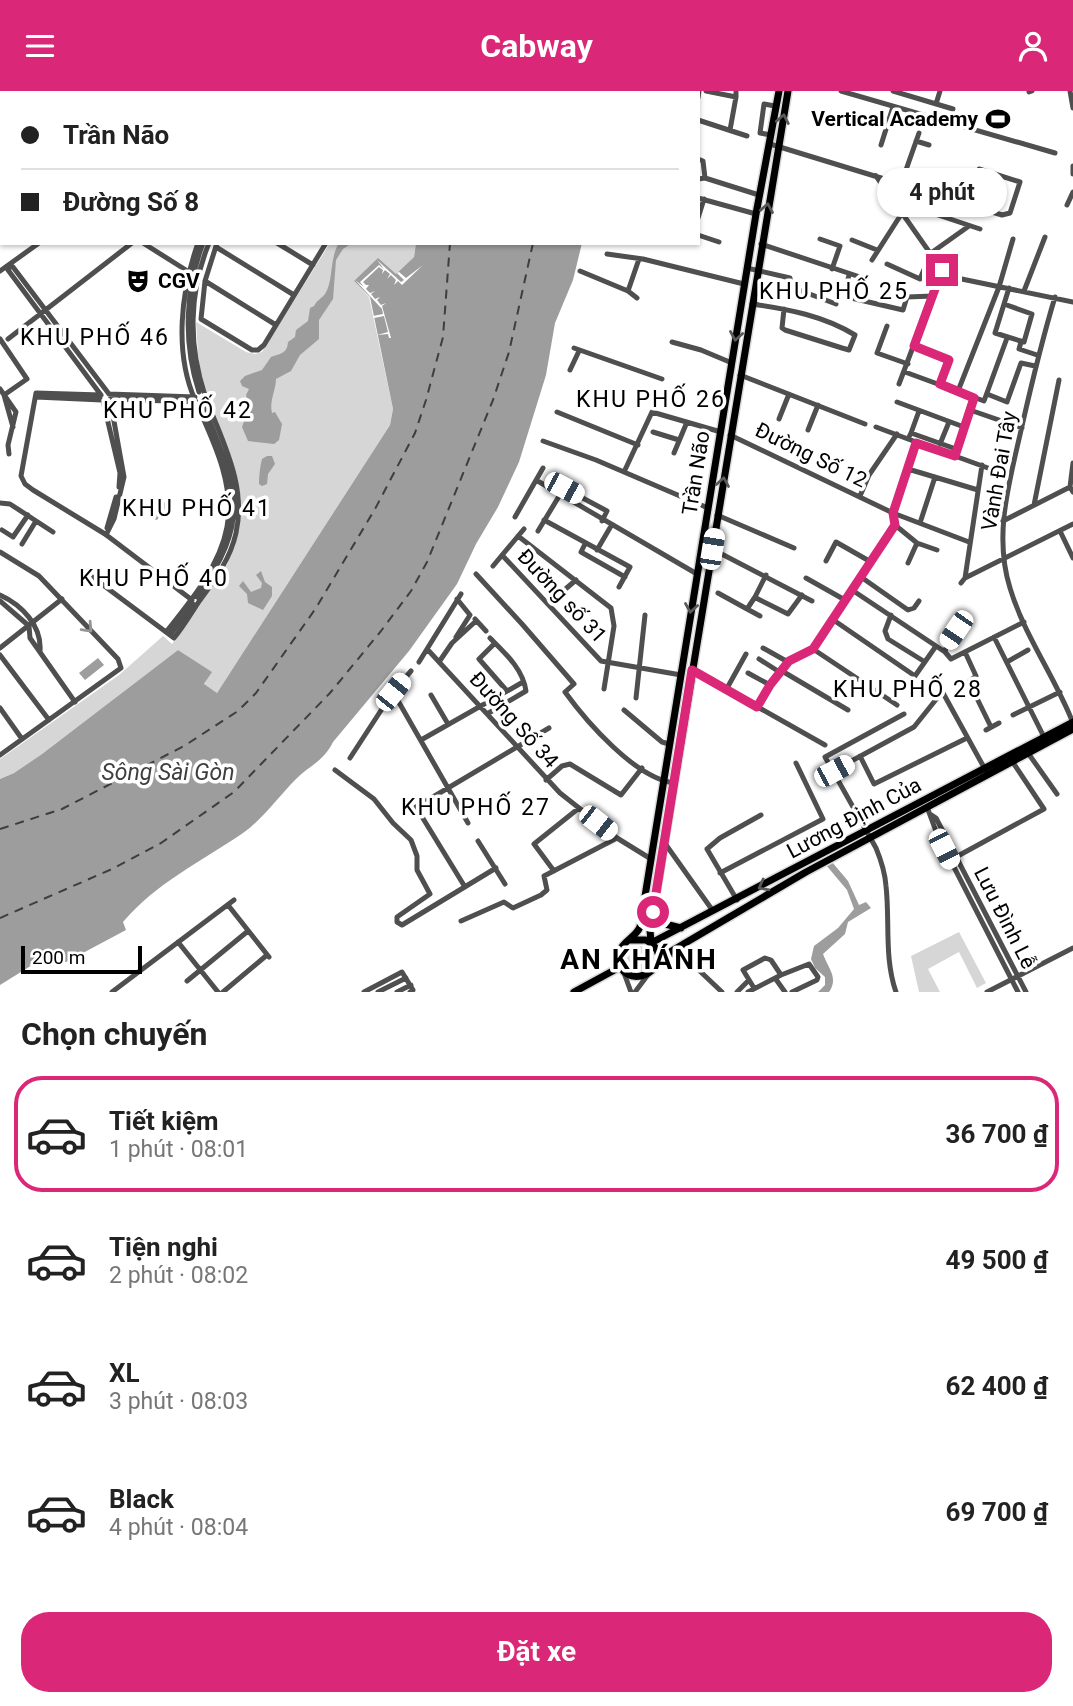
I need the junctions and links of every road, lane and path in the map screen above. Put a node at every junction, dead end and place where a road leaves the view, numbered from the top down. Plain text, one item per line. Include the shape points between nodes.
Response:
1 (706, 91) edge
2 (779, 91) edge
3 (788, 91) edge
4 (841, 91) edge
5 (893, 91) edge
6 (940, 91) edge
7 (1070, 91) edge
8 (908, 93) edge
9 (736, 94) edge
10 (936, 104) junction
11 (892, 107) junction
12 (1073, 108) edge
13 (953, 109) dead end
14 (700, 121) edge
15 (730, 130) junction
16 (919, 133) dead end
17 (747, 136) dead end
18 (916, 141) junction
19 (881, 145) dead end
20 (929, 145) dead end
21 (774, 146) junction
22 (1055, 153) dead end
23 (911, 156) junction
24 (920, 158) dead end
25 (700, 160) edge
26 (1073, 166) edge
27 (1073, 174) edge
28 (876, 176) junction
29 (702, 179) edge
30 (901, 184) junction
31 (1073, 191) edge
32 (760, 195) junction
33 (701, 198) edge
34 (967, 204) junction
35 (1067, 205) dead end
36 (902, 213) junction
37 (932, 213) dead end
38 (756, 214) junction
39 (969, 226) junction
40 (980, 229) dead end
41 (700, 236) edge
42 (1045, 237) dead end
43 (820, 239) dead end
44 (1013, 239) dead end
45 (852, 240) dead end
46 (719, 241) dead end
47 (761, 244) junction
48 (36, 245) edge
49 (129, 245) edge
50 (146, 245) edge
51 (197, 245) edge
52 (203, 245) edge
53 (208, 245) edge
54 (216, 245) edge
55 (279, 245) edge
56 (325, 245) edge
57 (877, 250) junction
58 (931, 253) junction
59 (607, 254) dead end
60 (642, 257) junction
61 (872, 260) dead end
62 (887, 264) dead end
63 (313, 265) junction
64 (2, 268) edge
65 (747, 268) junction
66 (757, 269) junction
67 (832, 269) junction
68 (942, 270) junction
69 (580, 271) dead end
70 (189, 272) junction
71 (849, 275) junction
72 (866, 279) dead end
73 (205, 281) junction
74 (744, 284) junction
75 (999, 287) junction
76 (1009, 288) junction
77 (628, 291) junction
78 (1024, 291) junction
79 (294, 295) junction
80 (933, 296) junction
81 (1055, 297) junction
82 (637, 298) dead end
83 (1073, 302) edge
84 (752, 304) junction
85 (1004, 304) junction
86 (836, 305) dead end
87 (784, 309) junction
88 (43, 312) junction
89 (276, 325) junction
90 (887, 326) dead end
91 (1007, 338) junction
92 (0, 339) edge
93 (8, 339) dead end
94 (672, 342) dead end
95 (1021, 342) junction
96 (914, 346) junction
97 (1037, 355) junction
98 (732, 363) junction
99 (908, 365) junction
100 (1035, 366) junction
101 (570, 370) dead end
102 (905, 372) junction
103 (740, 375) junction
104 (662, 379) dead end
105 (1059, 380) dead end
106 (103, 383) junction
107 (899, 384) dead end
108 (940, 384) junction
109 (95, 386) junction
110 (0, 389) edge
111 (958, 391) junction
112 (727, 392) junction
113 (737, 393) junction
114 (789, 394) junction
115 (987, 394) junction
116 (4, 395) junction
117 (105, 398) junction
118 (199, 398) junction
119 (974, 398) junction
120 (897, 402) dead end
121 (818, 405) junction
122 (971, 410) junction
123 (919, 411) junction
124 (557, 412) dead end
125 (651, 415) junction
126 (779, 419) dead end
127 (687, 422) junction
128 (948, 422) junction
129 (865, 424) dead end
130 (876, 427) dead end
131 (964, 427) junction
132 (1022, 428) junction
133 (808, 430) dead end
134 (653, 432) dead end
135 (720, 432) junction
136 (897, 434) junction
137 (730, 435) junction
138 (909, 436) junction
139 (638, 437) dead end
140 (543, 440) dead end
141 (680, 440) junction
142 (916, 443) junction
143 (940, 443) junction
144 (8, 445) junction
145 (638, 445) junction
146 (0, 446) edge
147 (955, 452) junction
148 (674, 453) dead end
149 (9, 454) dead end
150 (1073, 463) edge
151 (982, 465) junction
152 (543, 468) dead end
153 (908, 468) junction
154 (624, 472) junction
155 (1010, 476) junction
156 (935, 477) junction
157 (536, 480) junction
158 (1071, 489) edge
159 (978, 490) junction
160 (559, 495) junction
161 (860, 496) junction
162 (0, 503) edge
163 (1034, 505) junction
164 (708, 508) junction
165 (893, 513) junction
166 (28, 515) junction
167 (718, 515) junction
168 (515, 517) dead end
169 (544, 520) junction
170 (36, 521) junction
171 (602, 521) junction
172 (1003, 521) junction
173 (920, 523) junction
174 (705, 524) junction
175 (1073, 524) edge
176 (895, 525) junction
177 (611, 526) junction
178 (716, 526) junction
179 (524, 529) dead end
180 (2, 530) dead end
181 (538, 531) dead end
182 (1060, 531) junction
183 (53, 532) dead end
184 (105, 534) junction
185 (518, 536) junction
186 (969, 542) junction
187 (917, 543) junction
188 (22, 544) dead end
189 (585, 544) junction
190 (794, 548) dead end
191 (712, 549) junction
192 (597, 550) junction
193 (937, 550) dead end
194 (0, 552) edge
195 (502, 555) junction
196 (1073, 558) edge
197 (1004, 560) junction
198 (825, 561) dead end
199 (871, 562) junction
200 (908, 563) dead end
201 (493, 566) dead end
202 (87, 573) dead end
203 (476, 574) dead end
204 (696, 574) junction
205 (766, 575) junction
206 (625, 577) junction
207 (861, 577) junction
208 (806, 578) dead end
209 (576, 580) junction
210 (619, 587) dead end
211 (852, 590) junction
212 (718, 593) dead end
213 (0, 595) edge
214 (803, 595) junction
215 (755, 597) junction
216 (62, 599) junction
217 (845, 600) junction
218 (0, 601) edge
219 (195, 601) junction
220 (812, 601) dead end
221 (919, 601) dead end
222 (548, 604) junction
223 (747, 608) junction
224 (470, 615) junction
225 (645, 615) dead end
226 (891, 615) junction
227 (760, 616) dead end
228 (966, 616) dead end
229 (832, 619) junction
230 (476, 621) junction
231 (1024, 622) junction
232 (31, 625) junction
233 (486, 631) dead end
234 (170, 635) junction
235 (994, 637) junction
236 (490, 638) dead end
237 (452, 643) junction
238 (495, 643) junction
239 (936, 646) junction
240 (0, 648) edge
241 (763, 648) dead end
242 (685, 649) junction
243 (813, 649) junction
244 (428, 650) junction
245 (1028, 650) dead end
246 (695, 651) junction
247 (946, 652) junction
248 (965, 652) junction
249 (746, 654) dead end
250 (0, 655) edge
251 (759, 659) dead end
252 (925, 661) junction
253 (419, 662) dead end
254 (439, 662) junction
255 (608, 662) junction
256 (788, 662) junction
257 (1007, 662) junction
258 (640, 668) junction
259 (692, 670) junction
260 (411, 671) dead end
261 (781, 672) junction
262 (748, 673) dead end
263 (681, 675) junction
264 (523, 682) junction
265 (937, 682) dead end
266 (770, 685) junction
267 (604, 689) dead end
268 (726, 690) junction
269 (506, 691) junction
270 (393, 692) junction
271 (942, 692) junction
272 (1060, 692) junction
273 (431, 695) dead end
274 (636, 698) dead end
275 (75, 702) junction
276 (897, 705) dead end
277 (480, 706) junction
278 (757, 707) junction
279 (1028, 707) junction
280 (0, 708) edge
281 (624, 710) dead end
282 (848, 710) dead end
283 (487, 714) junction
284 (904, 714) dead end
285 (1013, 715) dead end
286 (49, 720) junction
287 (1073, 722) edge
288 (999, 723) dead end
289 (448, 724) junction
290 (549, 729) dead end
291 (1073, 729) edge
292 (1044, 737) junction
293 (967, 738) junction
294 (22, 739) junction
295 (421, 740) junction
296 (669, 744) junction
297 (825, 745) dead end
298 (518, 747) junction
299 (1028, 753) junction
300 (0, 755) edge
301 (860, 756) junction
302 (350, 758) dead end
303 (1012, 761) junction
304 (796, 763) dead end
305 (642, 768) junction
306 (335, 770) dead end
307 (834, 771) junction
308 (986, 771) junction
309 (546, 779) junction
310 (663, 782) junction
311 (674, 783) junction
312 (449, 787) junction
313 (1057, 794) dead end
314 (579, 808) junction
315 (928, 810) junction
316 (761, 815) dead end
317 (468, 823) dead end
318 (869, 835) junction
319 (617, 838) junction
320 (478, 841) dead end
321 (664, 842) junction
322 (956, 857) junction
323 (651, 859) junction
324 (496, 868) junction
325 (554, 871) junction
326 (720, 873) junction
327 (505, 884) dead end
328 (465, 887) junction
329 (430, 894) junction
330 (737, 899) junction
331 (234, 900) dead end
332 (438, 904) junction
333 (728, 904) junction
334 (228, 905) junction
335 (713, 911) junction
336 (653, 912) junction
337 (736, 912) junction
338 (461, 921) dead end
339 (681, 928) junction
340 (248, 931) junction
341 (629, 940) junction
342 (178, 942) junction
343 (651, 943) junction
344 (684, 943) junction
345 (1073, 947) edge
346 (666, 953) junction
347 (686, 958) junction
348 (658, 959) junction
349 (622, 970) junction
350 (200, 971) junction
351 (404, 975) junction
352 (781, 975) junction
353 (647, 976) junction
354 (775, 978) junction
355 (1014, 978) junction
356 (748, 981) junction
357 (187, 982) dead end
358 (411, 989) edge
359 (751, 990) edge
360 (112, 992) edge
361 (220, 992) edge
362 (364, 992) edge
363 (378, 992) edge
364 (397, 992) edge
365 (574, 992) edge
366 (633, 992) edge
367 (722, 992) edge
368 (737, 992) edge
369 (785, 992) edge
370 (793, 992) edge
371 (896, 992) edge
372 (987, 992) edge
373 (1018, 992) edge
374 (1026, 992) edge

1 - 9 street
2 - 21 main road, Trần Não via 771,135
21 -> 3 main road, Trần Não
4 - 11 street
5 - 8 street
6 - 10 street
7 - 12 street
8 - 10 street
9 - 15 street
10 - 13 street
11 - 19 street
11 - 22 street
14 - 15 street
15 - 17 street
16 - 18 street
18 - 20 street
18 - 23 street
21 - 28 street
21 - 32 main road, Trần Não
47 -> 21 main road, Trần Não
23 - 24 street
23 - 30 street
25 - 29 street
26 - 27 street
28 - 30 street
28 - 36 street
29 - 32 street
30 - 34 street
31 - 35 street
32 - 38 main road, Trần Não
33 - 38 street
34 - 34 street via 1007,215 1020,182 979,169
36 - 57 street
36 - 58 street
37 - 39 street
38 - 65 main road, Trần Não
39 - 40 street
39 - 58 street
41 - 46 street
42 - 78 street
43 - 67 street via 840,246
44 - 75 street
45 - 57 street
47 - 66 main road, Trần Não
47 - 67 street
48 - 64 street
49 - 88 street
50 - 70 street
51 - 70 street
52 - 118 street via 192,282 188,321
53 - 118 street via 197,282 193,325
54 - 73 street
54 - 79 street
55 - 63 street
56 - 63 street
57 - 61 street
58 - 62 street via 920,279
58 - 68 street
59 - 60 street
60 - 74 street
60 - 77 street
63 - 79 street
64 - 88 street via 13,267
65 - 66 street
65 - 74 main road, Trần Não
66 - 84 main road, Trần Não
66 - 86 street via 790,278 790,287
67 - 71 street
68 - 75 street via 952,277
68 - 80 street
69 - 77 street
70 - 118 street via 183,341 188,375
71 - 72 street
71 - 80 street via 847,297 903,310 907,297
73 - 89 street
73 - 89 street via 201,319 249,349 263,347
74 -> 98 main road, Trần Não
75 - 76 street
75 - 111 street
76 - 78 street
76 - 85 street
77 - 82 street
78 - 81 street
79 - 89 street
80 - 96 street
81 - 83 street
81 - 97 street, Vành Đai Tây
84 - 87 street
84 - 103 main road, Trần Não
85 - 91 street via 995,333
85 - 95 street via 1032,314
87 - 87 street via 831,322 855,335 849,350 785,330
88 - 93 street
88 - 106 street
88 - 109 street
90 - 99 street via 875,352
91 - 95 street
91 - 115 street
92 - 116 street via 27,379
94 - 98 street
95 - 97 street via 1019,349
96 - 99 street
96 - 108 street via 949,360
97 - 100 street, Vành Đai Tây
98 - 112 main road, Trần Não
99 - 102 street
100 - 115 street via 1021,363 1007,402
100 - 132 street, Vành Đai Tây
101 - 104 street via 576,350
102 - 107 street
102 - 108 street
103 - 113 main road, Trần Não
103 - 114 street
105 - 163 street
106 - 109 street
106 - 117 street
108 - 111 street
109 - 117 street
110 - 116 street
111 - 119 street
112 - 113 main road
112 - 135 main road, Trần Não
113 - 137 main road, Trần Não
114 - 121 street
114 - 126 street
115 - 119 street via 984,401
116 - 144 street via 16,412
117 - 118 street
117 - 184 street via 124,477 114,519
117 - 184 street via 36,395 21,476 33,490
118 - 219 street via 223,468 229,512 220,550
118 - 219 street via 233,466 239,508 228,559
119 - 122 street
120 - 123 street
121 - 129 street
121 - 133 street
122 - 131 street
122 - 132 street
123 - 128 street
123 - 138 street
124 - 145 street
125 - 127 street
125 - 139 street
125 - 145 street
127 - 135 street
127 - 141 street
128 - 131 street
128 - 143 street
130 - 136 street
131 - 147 street
132 - 155 street, Vành Đai Tây
134 - 141 street
135 - 164 main road, Trần Não
136 - 138 street
136 - 161 street
137 - 161 street, Đường Số 12
167 -> 137 main road, Trần Não
138 - 142 street
138 - 143 street
140 - 154 street
141 - 148 street
142 - 147 street
142 - 153 street
143 - 147 street
144 - 146 street
144 - 149 street
145 - 154 street
147 - 151 street
150 - 158 street
151 - 155 street
151 - 159 street
152 - 157 street
153 - 156 street
153 - 165 street
154 - 164 street
155 - 172 street, Vành Đai Tây
156 - 159 street
156 - 173 street
157 - 160 street
157 - 168 street
158 - 163 street
159 - 186 street
160 - 169 street
160 - 171 street
160 - 171 street via 564,488 607,511
161 - 165 street, Đường Số 12
162 - 166 street
163 - 172 street
164 - 174 main road, Trần Não
165 - 173 street, Đường Số 12
165 - 176 street
166 - 170 street
166 - 180 street via 12,539
167 - 178 main road, Trần Não
167 - 190 street
169 - 181 street
169 - 189 street
170 - 183 street
170 - 188 street
171 - 177 street
172 - 197 street, Vành Đai Tây
173 - 186 street, Đường Số 12
174 - 178 main road
174 - 204 main road, Trần Não
175 - 182 street
176 - 187 street
176 - 199 street
177 - 192 street
177 - 204 street
178 - 191 main road, Trần Não
179 - 185 street
182 - 196 street
182 - 197 street
184 - 219 street
185 - 195 street
185 - 209 street
186 - 197 street via 963,580
187 - 193 street
187 - 200 street
189 - 192 street
189 - 206 street via 581,552
191 - 205 street
191 - 246 main road, Trần Não
192 - 206 street via 630,567
194 - 216 street via 39,576
195 - 201 street
195 - 222 street, Đường số 31
197 - 231 street, Vành Đai Tây via 1010,591
198 - 199 street via 836,542
199 - 207 street
202 - 234 street
203 - 305 street via 574,684 565,692 583,717
204 -> 242 main road, Trần Não
205 - 214 street
205 - 215 street
206 - 210 street
207 - 211 street
207 - 221 street via 908,610
208 - 217 street
209 - 222 street
209 - 255 street via 614,612
211 - 217 street
211 - 226 street
212 - 223 street
213 - 232 street via 14,603
214 - 215 street via 788,614
214 - 220 street
215 - 223 street
216 - 232 street
216 -> 275 street via 118,659 121,668
217 - 229 street
218 - 232 street
219 - 234 street
219 - 234 street
222 - 255 street, Đường số 31 via 601,661
223 - 227 street
224 - 230 street
224 - 237 street
224 - 244 street via 459,597
225 - 258 street
226 - 239 street
226 - 252 street via 887,639
228 - 247 street
229 - 243 street
229 - 252 street via 915,676
230 - 233 street
230 - 237 street
231 - 235 street
231 - 272 street, Vành Đai Tây
232 - 240 street
232 - 275 street via 39,637 40,651
235 - 248 street
235 - 257 street
236 - 238 street
237 - 254 street
238 - 264 street via 509,656
238 - 269 street via 479,659
239 - 247 street
239 - 252 street
241 - 256 street
242 - 246 main road
242 - 263 main road, Trần Não
243 - 256 street
243 - 276 street
244 - 253 street
244 - 254 street, Đường Số 34
245 - 257 street
246 - 259 main road, Trần Não
247 - 248 street via 951,659
248 - 288 street via 976,676 969,682 988,728
249 - 268 street
250 - 286 street
251 - 261 street
254 - 277 street, Đường Số 34
255 - 258 street, Đường số 31
255 - 267 street
256 - 261 street
257 - 279 street
258 - 263 street, Đường số 31
258 - 274 street
259 - 268 street
259 - 311 main road, Trần Não
260 - 270 street
261 - 266 street
261 - 282 street
262 - 266 street
263 - 296 main road, Trần Não
264 - 269 street
264 - 283 street via 526,691 522,695
265 - 271 street
266 - 278 street
268 - 278 street
269 - 277 street
270 - 295 street
270 - 302 street
271 - 293 street
271 - 301 street via 914,727
272 - 279 street
272 - 287 street, Vành Đai Tây
273 - 289 street
275 - 286 street
277 - 283 street, Đường Số 34
277 - 289 street
278 - 297 street
279 - 285 street
279 - 292 street
280 - 294 street
281 - 296 street
283 - 298 street, Đường Số 34
284 - 307 street via 825,757
286 - 294 street
287 - 292 main road, Lương Định Của
289 - 295 street
290 - 298 street
291 - 299 main road, Lương Định Của
292 - 308 main road, Lương Định Của
293 - 301 street via 874,784
293 - 308 street
294 - 300 street
295 - 312 street
296 - 310 main road, Trần Não
298 - 309 street, Đường Số 34
298 - 312 street
299 - 303 main road, Lương Định Của
299 - 313 street
301 - 307 street
303 - 308 main road, Lương Định Của
303 - 322 street via 1044,809
304 - 326 street via 822,819
305 - 309 street via 621,795 570,764
305 - 310 street
306 - 329 street via 374,799 411,840 417,870
307 - 318 street
308 - 315 main road, Lương Định Của
308 - 318 main road, Lương Định Của
309 - 314 street, Đường Số 34
310 - 311 street
310 - 323 main road, Trần Não
311 - 321 main road, Trần Não
312 - 317 street
312 - 328 street via 416,807
314 - 319 street, Đường Số 34
314 - 325 street via 534,844
315 - 318 main road, Lương Định Của
315 - 322 street, Lưu Đình Lễ
315 - 355 street, Lưu Đình Lễ
316 - 326 street via 708,846
318 -> 330 main road, Lương Định Của
318 - 337 main road, Lương Định Của
318 - 371 street via 885,874 887,941
319 - 323 street, Đường Số 34
319 - 325 street
320 - 324 street
321 - 335 street
321 - 336 main road, Trần Não
322 - 355 street, Lưu Đình Lễ
323 - 341 main road, Trần Não via 640,927
324 - 327 street
324 - 328 street
325 - 338 street via 544,876 547,890 541,895 515,907 504,902
326 - 330 street
328 - 332 street
329 - 332 street
329 - 332 street via 397,917 397,922 402,925
330 - 333 main road, Lương Định Của
331 - 334 street
333 - 335 main road, Lương Định Của
333 - 337 main road
334 - 340 street
334 - 342 street
335 - 339 main road, Lương Định Của
336 - 339 main road via 664,924
336 - 343 main road, Trần Não
337 - 344 main road, Lương Định Của
339 - 343 main road, Lương Định Của
340 - 350 street
340 - 361 street via 268,956
341 - 343 main road
341 - 349 main road via 619,952
342 - 350 street
342 - 360 street
343 - 348 main road
344 - 346 main road, Lương Định Của
344 - 347 street
345 - 355 street
346 - 347 street
346 - 348 main road, Lương Định Của
347 - 367 street
348 - 353 main road
349 - 353 main road via 637,978
349 - 365 main road
349 - 366 street
350 - 357 street
350 - 361 street
351 - 358 street
351 - 362 street
351 - 363 street
352 - 354 street
352 - 356 street via 765,958 744,969
352 - 370 street via 810,965 817,980
353 - 366 street
354 - 359 street
354 - 369 street
355 - 372 street
355 - 373 street, Lưu Đình Lễ
355 - 374 street, Lưu Đình Lễ
356 - 359 street
356 - 368 street
358 - 364 street

